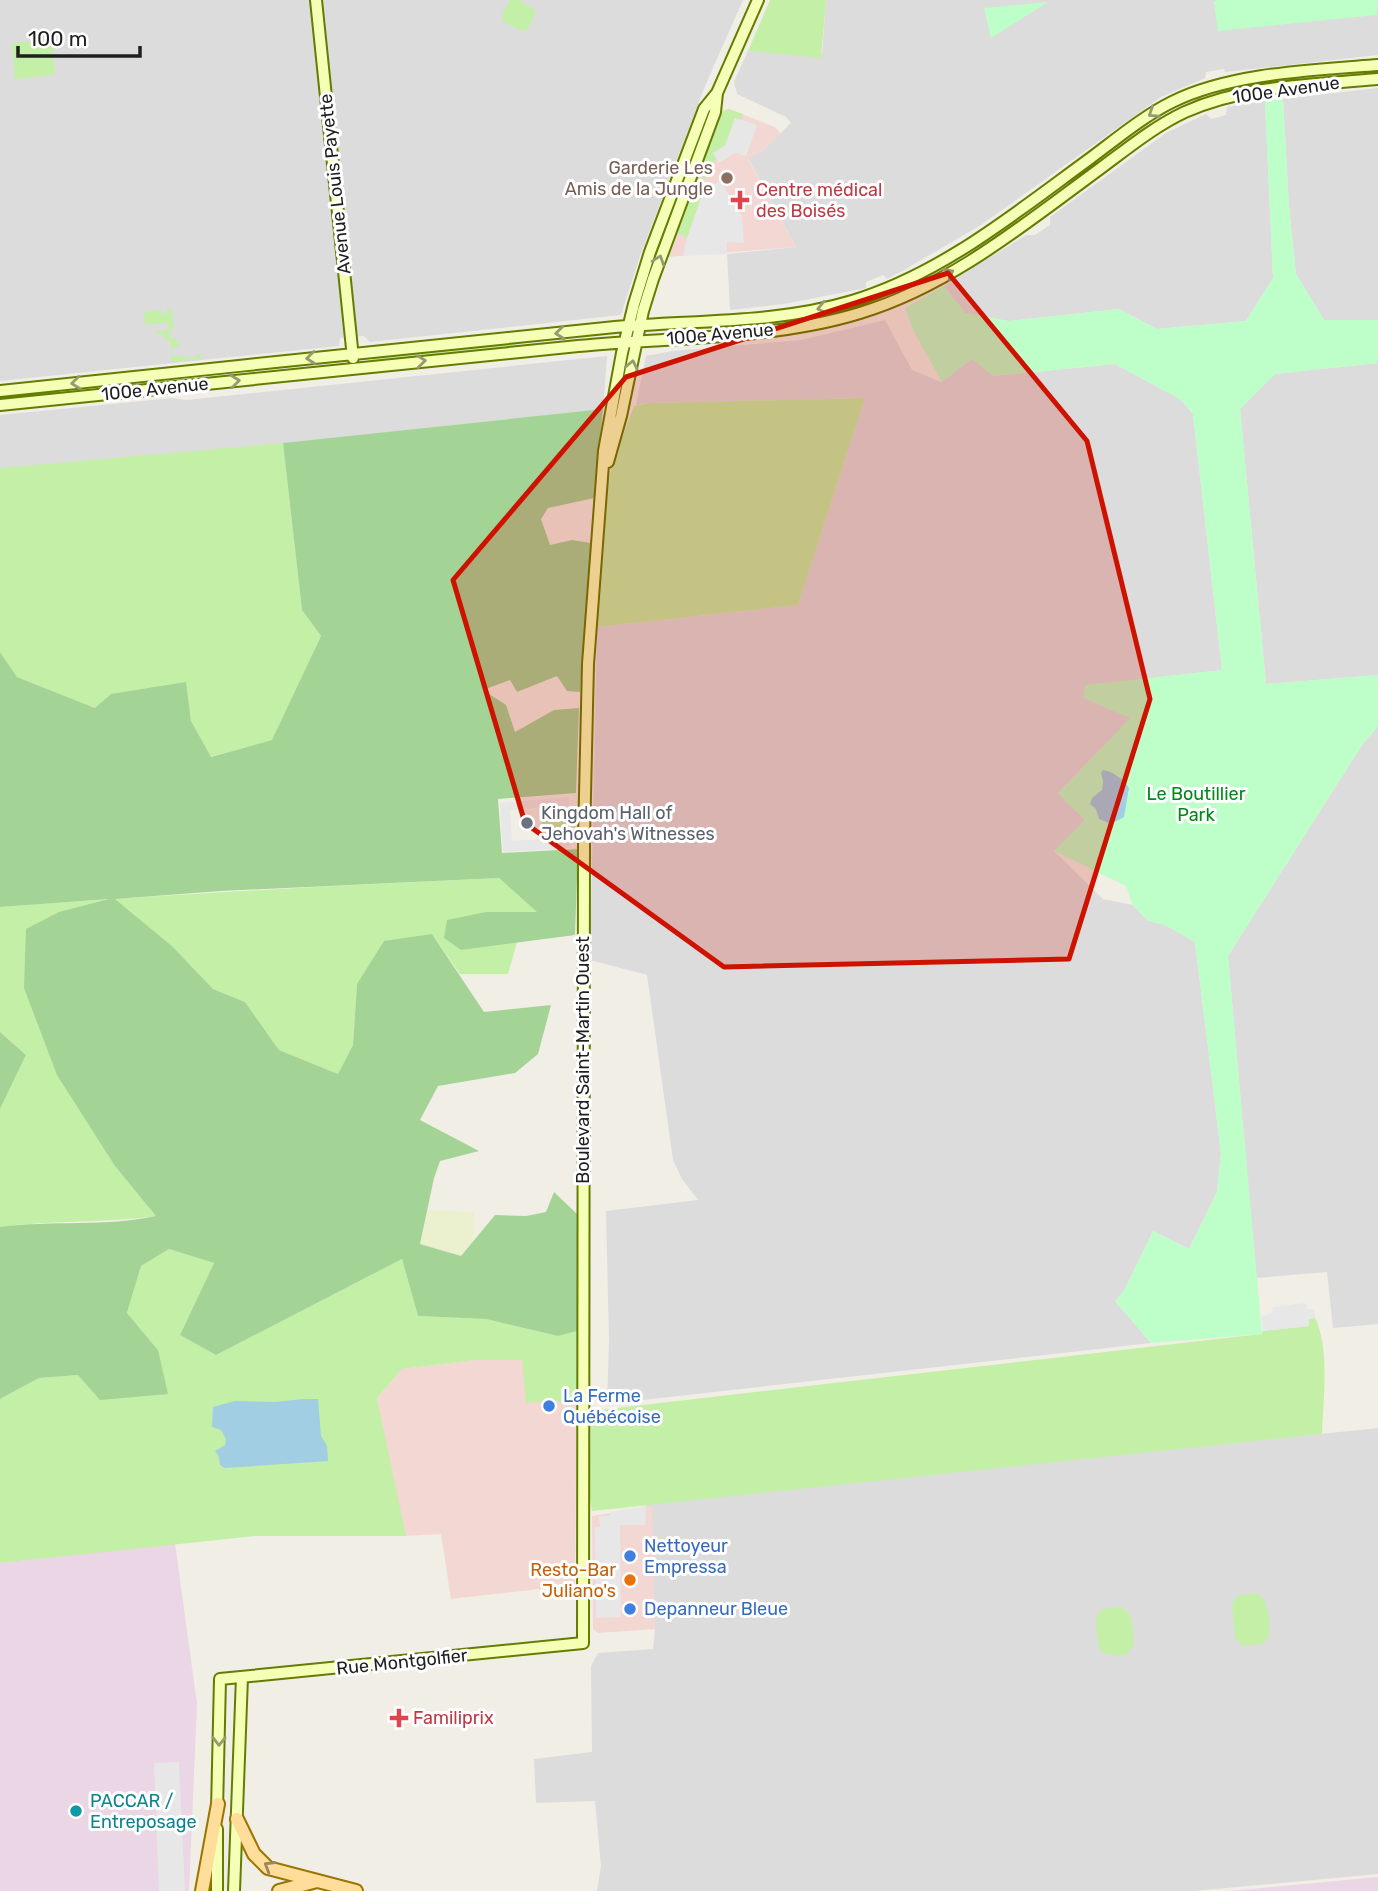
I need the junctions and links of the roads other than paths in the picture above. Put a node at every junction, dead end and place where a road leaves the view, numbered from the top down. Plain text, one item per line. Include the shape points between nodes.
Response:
1 (316, 0) edge
2 (758, 0) edge
3 (1378, 65) edge
4 (1378, 79) edge
5 (717, 93) junction
6 (628, 326) junction
7 (640, 326) junction
8 (637, 341) junction
9 (624, 342) junction
10 (352, 354) junction
11 (354, 368) junction
12 (0, 390) edge
13 (0, 404) edge
14 (603, 478) junction
15 (583, 1643) joint
16 (242, 1677) junction
17 (218, 1804) junction
18 (237, 1819) junction
19 (317, 1881) junction
20 (202, 1891) edge
21 (216, 1891) edge
22 (233, 1891) edge
23 (279, 1891) edge
24 (356, 1891) edge

1 - 10 street, Avenue Louis Payette
2 - 5 street, Boulevard Saint-Martin Ouest
3 -> 7 street, 100e Avenue via 1247,80 1181,98 1147,117 983,235 882,292 797,313
8 -> 4 street, 100e Avenue via 798,327 883,306 985,252 1186,111 1259,91
5 - 6 street, Boulevard Saint-Martin Ouest via 704,109
7 -> 5 street, Boulevard Saint-Martin Ouest via 715,112
6 - 7 street, 100e Avenue
6 - 9 street, Boulevard Saint-Martin Ouest
6 -> 10 street, 100e Avenue
7 - 8 street, Boulevard Saint-Martin Ouest
8 - 9 street, 100e Avenue
14 -> 8 street, Boulevard Saint-Martin Ouest
11 -> 9 street, 100e Avenue
9 - 14 street, Boulevard Saint-Martin Ouest via 605,442
10 - 11 street, Avenue Louis Payette
10 -> 12 street, 100e Avenue
13 -> 11 street, 100e Avenue
14 - 15 street, Boulevard Saint-Martin Ouest via 588,663 584,838
15 - 16 street, Rue Montgolfier
16 -> 17 street, Rue Montgolfier via 220,1679
16 - 18 street
17 - 20 main road
17 - 21 street
19 -> 18 main road via 264,1866
18 - 22 street
19 - 23 main road
19 - 24 main road

